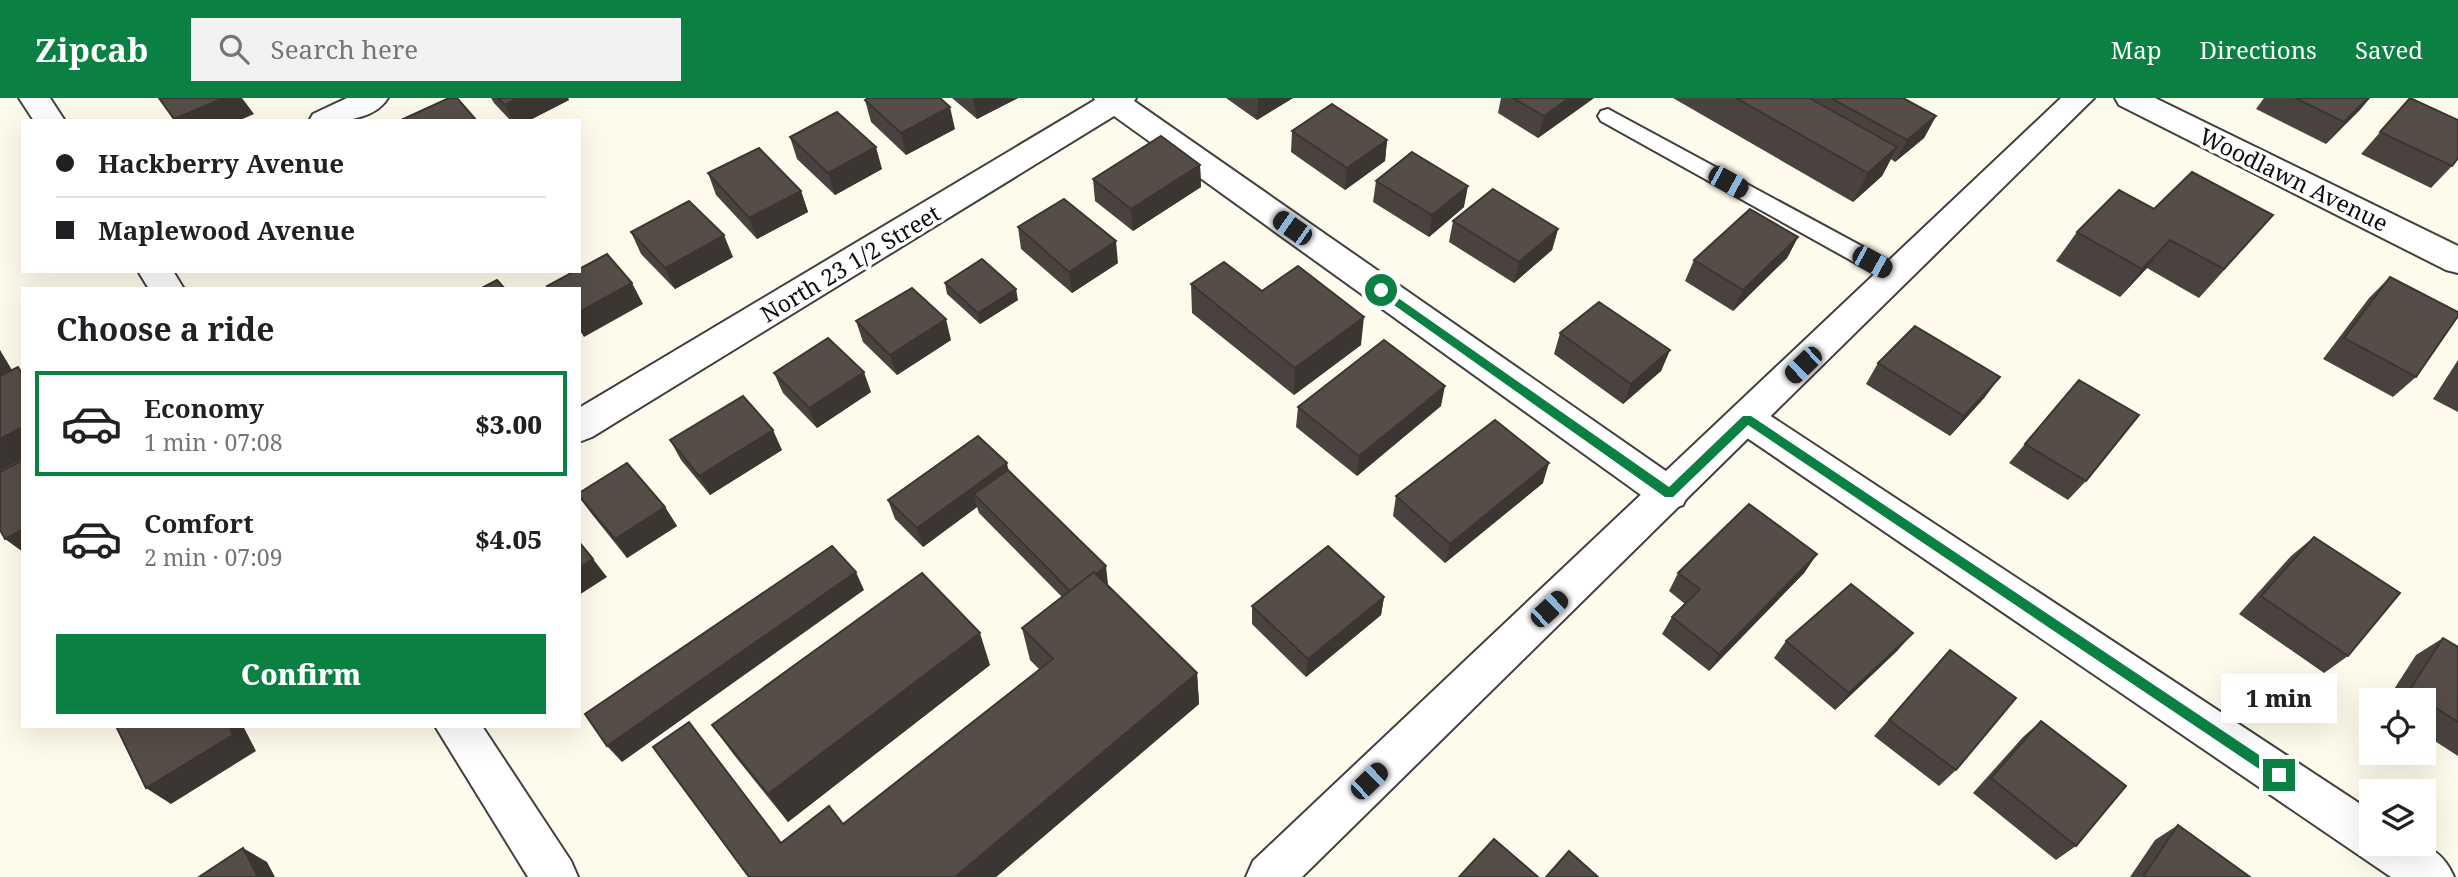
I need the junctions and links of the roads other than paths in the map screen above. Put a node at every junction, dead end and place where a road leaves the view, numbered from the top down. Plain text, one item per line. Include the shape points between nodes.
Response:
1 (34, 98) edge
2 (373, 98) edge
3 (2078, 98) edge
4 (2130, 98) edge
5 (1115, 99) edge
6 (1608, 116) dead end
7 (49, 119) edge
8 (328, 119) edge
9 (2458, 261) edge
10 (1896, 275) junction
11 (1747, 419) junction
12 (581, 426) edge
13 (1669, 494) junction
14 (458, 728) edge
15 (2359, 829) edge
16 (2399, 856) edge
17 (555, 877) edge
18 (1269, 877) edge
19 (2431, 877) edge

1 - 7 street
2 - 8 street
3 - 10 street
4 - 9 street, Woodlawn Avenue
5 - 12 street, North 23 1/2 Street
5 - 13 street
6 - 10 lane
10 - 11 street
11 - 13 street
11 - 15 street
13 - 18 street
14 - 17 street
16 - 19 street

